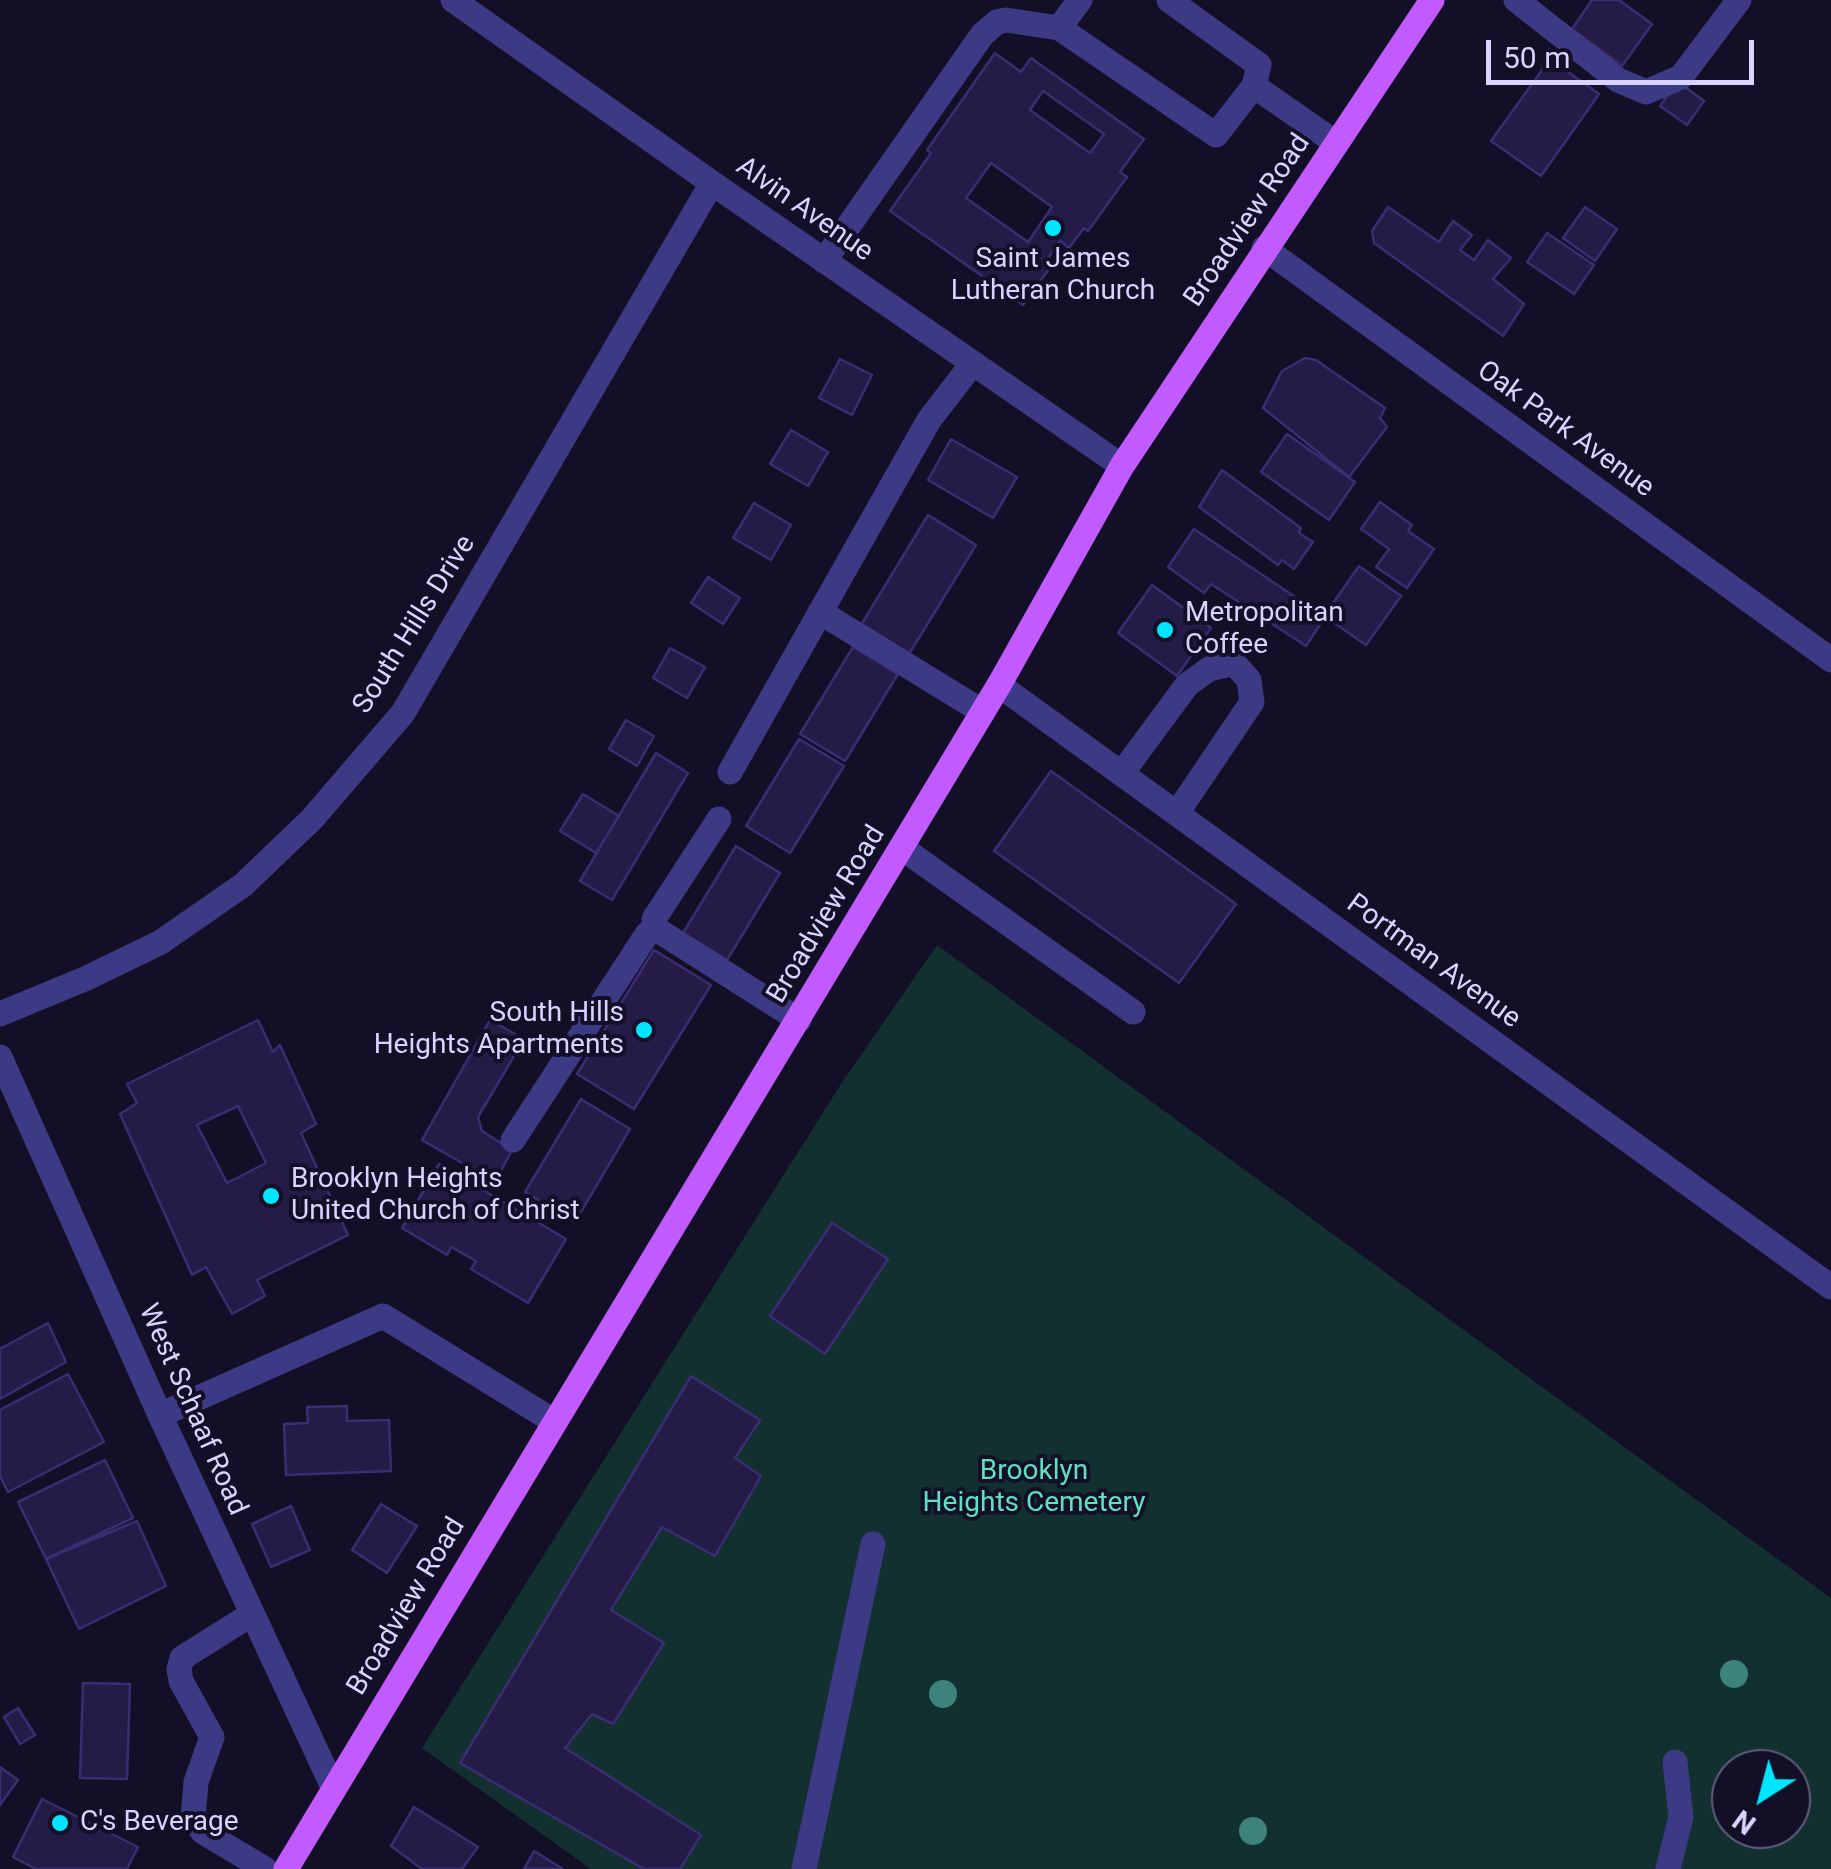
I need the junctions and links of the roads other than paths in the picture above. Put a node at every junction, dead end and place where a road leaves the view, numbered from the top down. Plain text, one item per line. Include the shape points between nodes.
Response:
1 (454, 0) edge
2 (1080, 0) edge
3 (1169, 0) edge
4 (1432, 0) edge
5 (1516, 0) edge
6 (1739, 0) edge
7 (1059, 28) junction
8 (1254, 86) junction
9 (1336, 144) junction
10 (712, 184) junction
11 (1264, 248) junction
12 (824, 261) junction
13 (973, 363) junction
14 (1122, 466) junction
15 (820, 612) junction
16 (1831, 660) edge
17 (1000, 685) junction
18 (983, 712) junction
19 (730, 772) dead end
20 (1122, 774) junction
21 (1177, 813) junction
22 (719, 818) dead end
23 (902, 848) junction
24 (656, 929) junction
25 (1133, 1012) dead end
26 (0, 1014) edge
27 (798, 1020) junction
28 (0, 1057) edge
29 (8, 1093) edge
30 (513, 1140) dead end
31 (1831, 1287) edge
32 (160, 1415) junction
33 (555, 1422) junction
34 (874, 1544) dead end
35 (252, 1614) junction
36 (1675, 1762) dead end
37 (333, 1787) junction
38 (265, 1869) edge
39 (286, 1869) edge
40 (804, 1869) edge
41 (1668, 1869) edge

1 - 10 street, Alvin Avenue
2 - 7 street
3 - 8 street via 1259,64
4 - 9 main road, Broadview Road
5 - 6 street via 1618,80 1646,92 1681,77
7 - 8 street via 1216,135
7 - 12 street via 1006,20 982,35
8 - 9 street
9 - 11 main road, Broadview Road
10 - 12 street, Alvin Avenue
10 - 26 street, South Hills Drive via 402,713 312,819 243,885 161,942
11 - 14 main road, Broadview Road
11 - 16 street, Oak Park Avenue
12 - 13 street, Alvin Avenue
13 - 14 street, Alvin Avenue
13 - 15 street via 929,420
14 - 17 main road, Broadview Road
15 - 18 street
15 - 19 street
17 - 18 main road, Broadview Road
17 - 20 street, Portman Avenue
18 - 23 main road, Broadview Road
20 - 21 street, Portman Avenue
20 - 21 street via 1187,685 1209,669 1234,663 1249,680 1252,702
21 - 31 street, Portman Avenue
22 - 24 street via 654,919
23 - 25 street
23 - 27 main road, Broadview Road
24 - 27 street
24 - 30 street
27 - 33 main road, Broadview Road
28 - 29 street, West Schaaf Road
29 - 32 street, West Schaaf Road
32 - 33 street via 383,1316
32 - 35 street, West Schaaf Road
33 - 37 main road, Broadview Road
34 - 40 street
35 - 37 street, West Schaaf Road
35 - 38 street via 182,1658 179,1668 212,1737 192,1818 203,1832
36 - 41 street via 1681,1817
37 - 39 main road, Broadview Road

